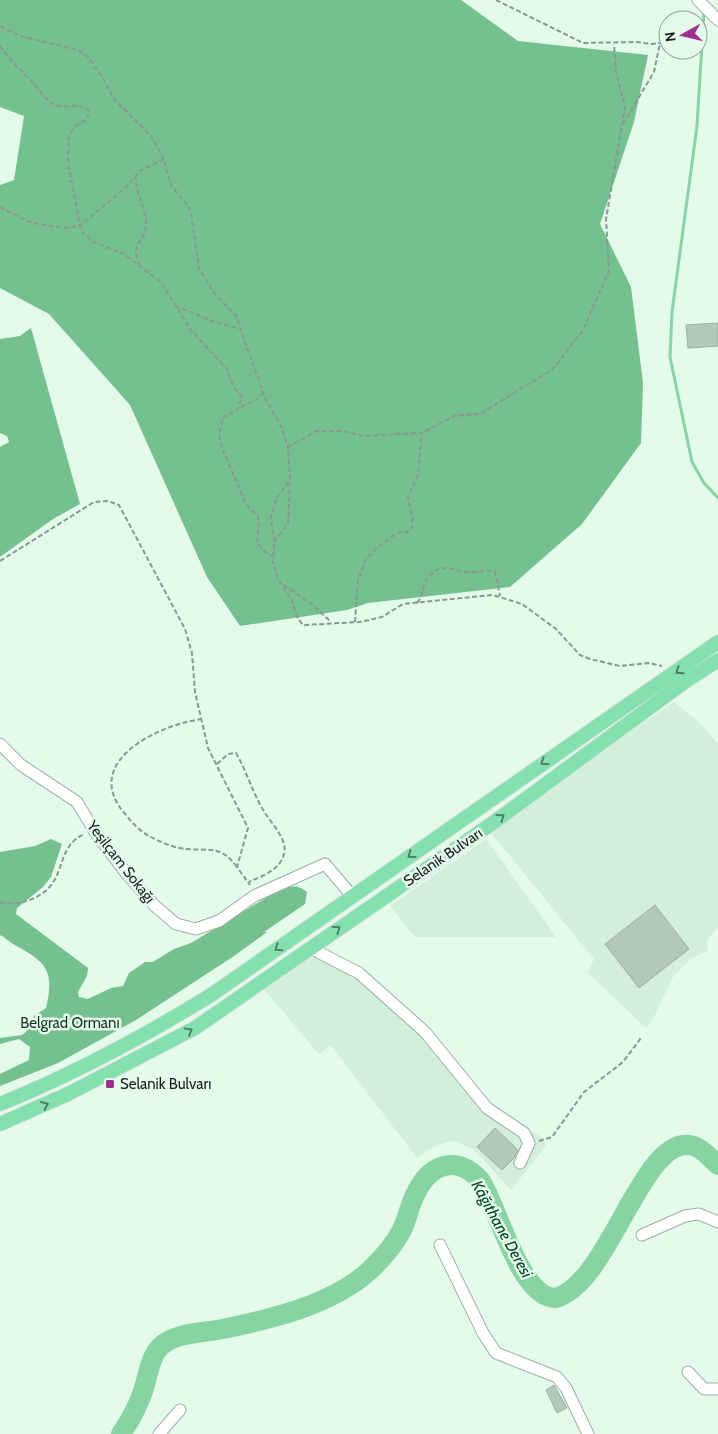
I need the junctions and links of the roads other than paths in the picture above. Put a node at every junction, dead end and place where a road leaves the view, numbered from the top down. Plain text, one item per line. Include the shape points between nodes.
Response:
1 (698, 0) edge
2 (718, 20) edge
3 (718, 642) edge
4 (718, 660) edge
5 (0, 744) edge
6 (353, 897) junction
7 (313, 946) junction
8 (0, 1104) edge
9 (0, 1124) edge
10 (520, 1163) dead end
11 (718, 1222) edge
12 (642, 1235) dead end
13 (440, 1245) dead end
14 (688, 1372) dead end
15 (718, 1389) edge
16 (180, 1410) dead end
17 (159, 1434) edge
18 (588, 1434) edge

1 - 2 street
3 -> 6 main road, Selanik Bulvarı
7 -> 4 main road, Selanik Bulvarı via 497,820
5 - 6 street, Yeşilçam Sokağı via 22,765 77,802 126,873 176,924 196,929 219,921 254,896 325,864
6 -> 8 main road, Selanik Bulvarı via 149,1033 95,1062
9 -> 7 main road, Selanik Bulvarı via 77,1090 195,1028
7 - 10 street via 318,952 359,973 417,1026 487,1108 524,1133 529,1143
11 - 12 street via 698,1214 685,1216
13 - 18 street via 496,1353 557,1376
14 - 15 street via 704,1388
16 - 17 street

